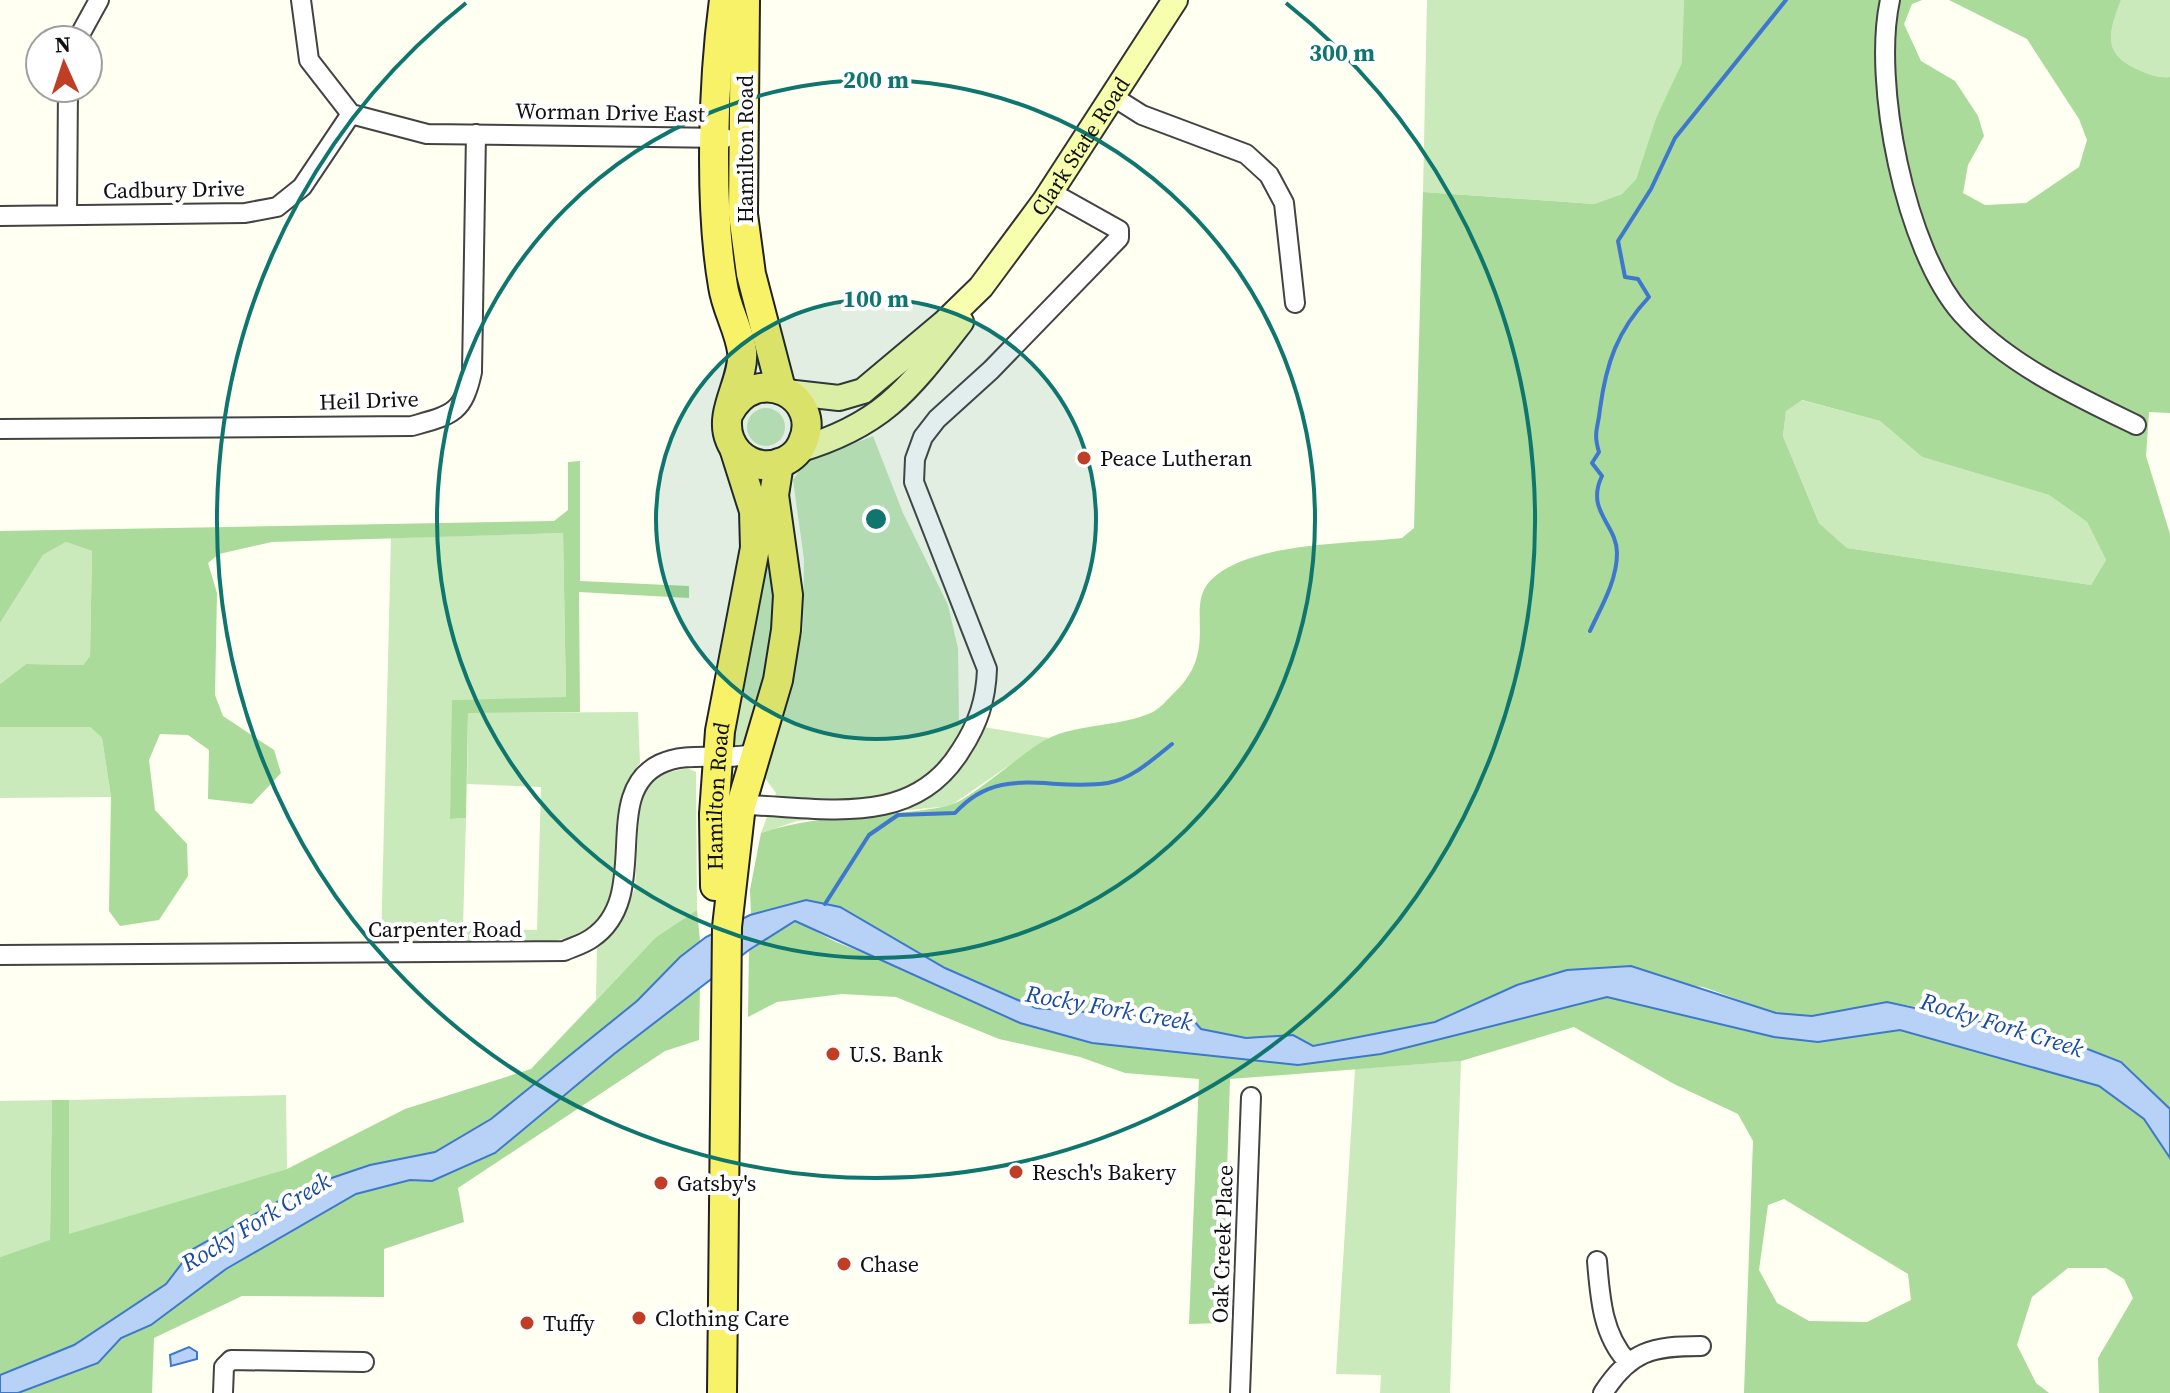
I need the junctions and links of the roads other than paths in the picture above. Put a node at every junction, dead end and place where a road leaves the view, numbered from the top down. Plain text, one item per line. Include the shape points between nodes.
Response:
1 (99, 0) edge
2 (301, 0) edge
3 (724, 0) edge
4 (745, 0) edge
5 (1175, 0) edge
6 (1890, 0) edge
7 (86, 24) edge
8 (1112, 96) junction
9 (68, 104) edge
10 (351, 114) junction
11 (476, 134) junction
12 (731, 138) junction
13 (1051, 192) junction
14 (67, 215) junction
15 (0, 216) edge
16 (981, 287) junction
17 (1295, 303) dead end
18 (738, 395) junction
19 (789, 395) junction
20 (2136, 425) dead end
21 (0, 429) edge
22 (735, 451) junction
23 (791, 456) junction
24 (759, 745) junction
25 (718, 758) junction
26 (741, 805) junction
27 (723, 879) junction
28 (0, 955) edge
29 (1251, 1097) dead end
30 (1597, 1261) dead end
31 (1701, 1346) dead end
32 (1627, 1361) junction
33 (364, 1362) dead end
34 (223, 1393) edge
35 (722, 1393) edge
36 (1240, 1393) edge
37 (1603, 1393) edge

1 - 7 street
2 - 10 street via 309,60
3 - 12 main road, Hamilton Road via 718,50
4 - 12 main road, Hamilton Road
5 - 8 main road, Clark State Road
6 - 20 street via 1883,33 1889,127 1921,237 1943,289 1962,315 2004,352
8 - 13 main road, Clark State Road
8 - 17 street via 1142,115 1246,154 1269,175 1284,203
9 - 14 street
10 - 11 street, Worman Drive East via 427,134
10 - 14 street, Cadbury Drive via 302,187 277,207 245,213
11 - 12 street, Worman Drive East
11 - 21 street, Heil Drive via 472,372 467,396 452,415 412,426
12 - 18 main road, Hamilton Road via 722,261 749,345
12 - 19 main road, Hamilton Road via 748,259
13 - 16 main road, Clark State Road
13 - 26 street via 1119,230 1119,238 937,419 915,459 914,482 987,669 986,696 973,731 928,788 901,802 865,810
14 - 15 street, Cadbury Drive
16 - 19 main road, Clark State Road via 931,335 909,365 866,401 838,408
16 - 23 main road, Clark State Road via 968,313 914,383 882,414
18 - 19 main road via 763,387
18 - 22 main road via 727,430
19 - 23 main road via 806,430
22 - 23 main road via 758,465
22 - 25 main road, Hamilton Road via 754,511 755,548 728,677
23 - 24 main road, Hamilton Road via 786,485 795,558 793,636 778,703
24 - 25 street, Carpenter Road via 737,759
24 - 26 main road, Hamilton Road
25 - 27 main road, Hamilton Road
25 - 28 street, Carpenter Road via 672,761 645,774 629,807 628,873 621,898 593,938 564,951
26 - 27 main road, Hamilton Road
27 - 35 main road, Hamilton Road via 727,927 721,1038
29 - 36 street, Oak Creek Place
30 - 32 street via 1600,1299 1614,1347
31 - 32 street via 1662,1346
32 - 37 street
33 - 34 street via 231,1360 224,1367

